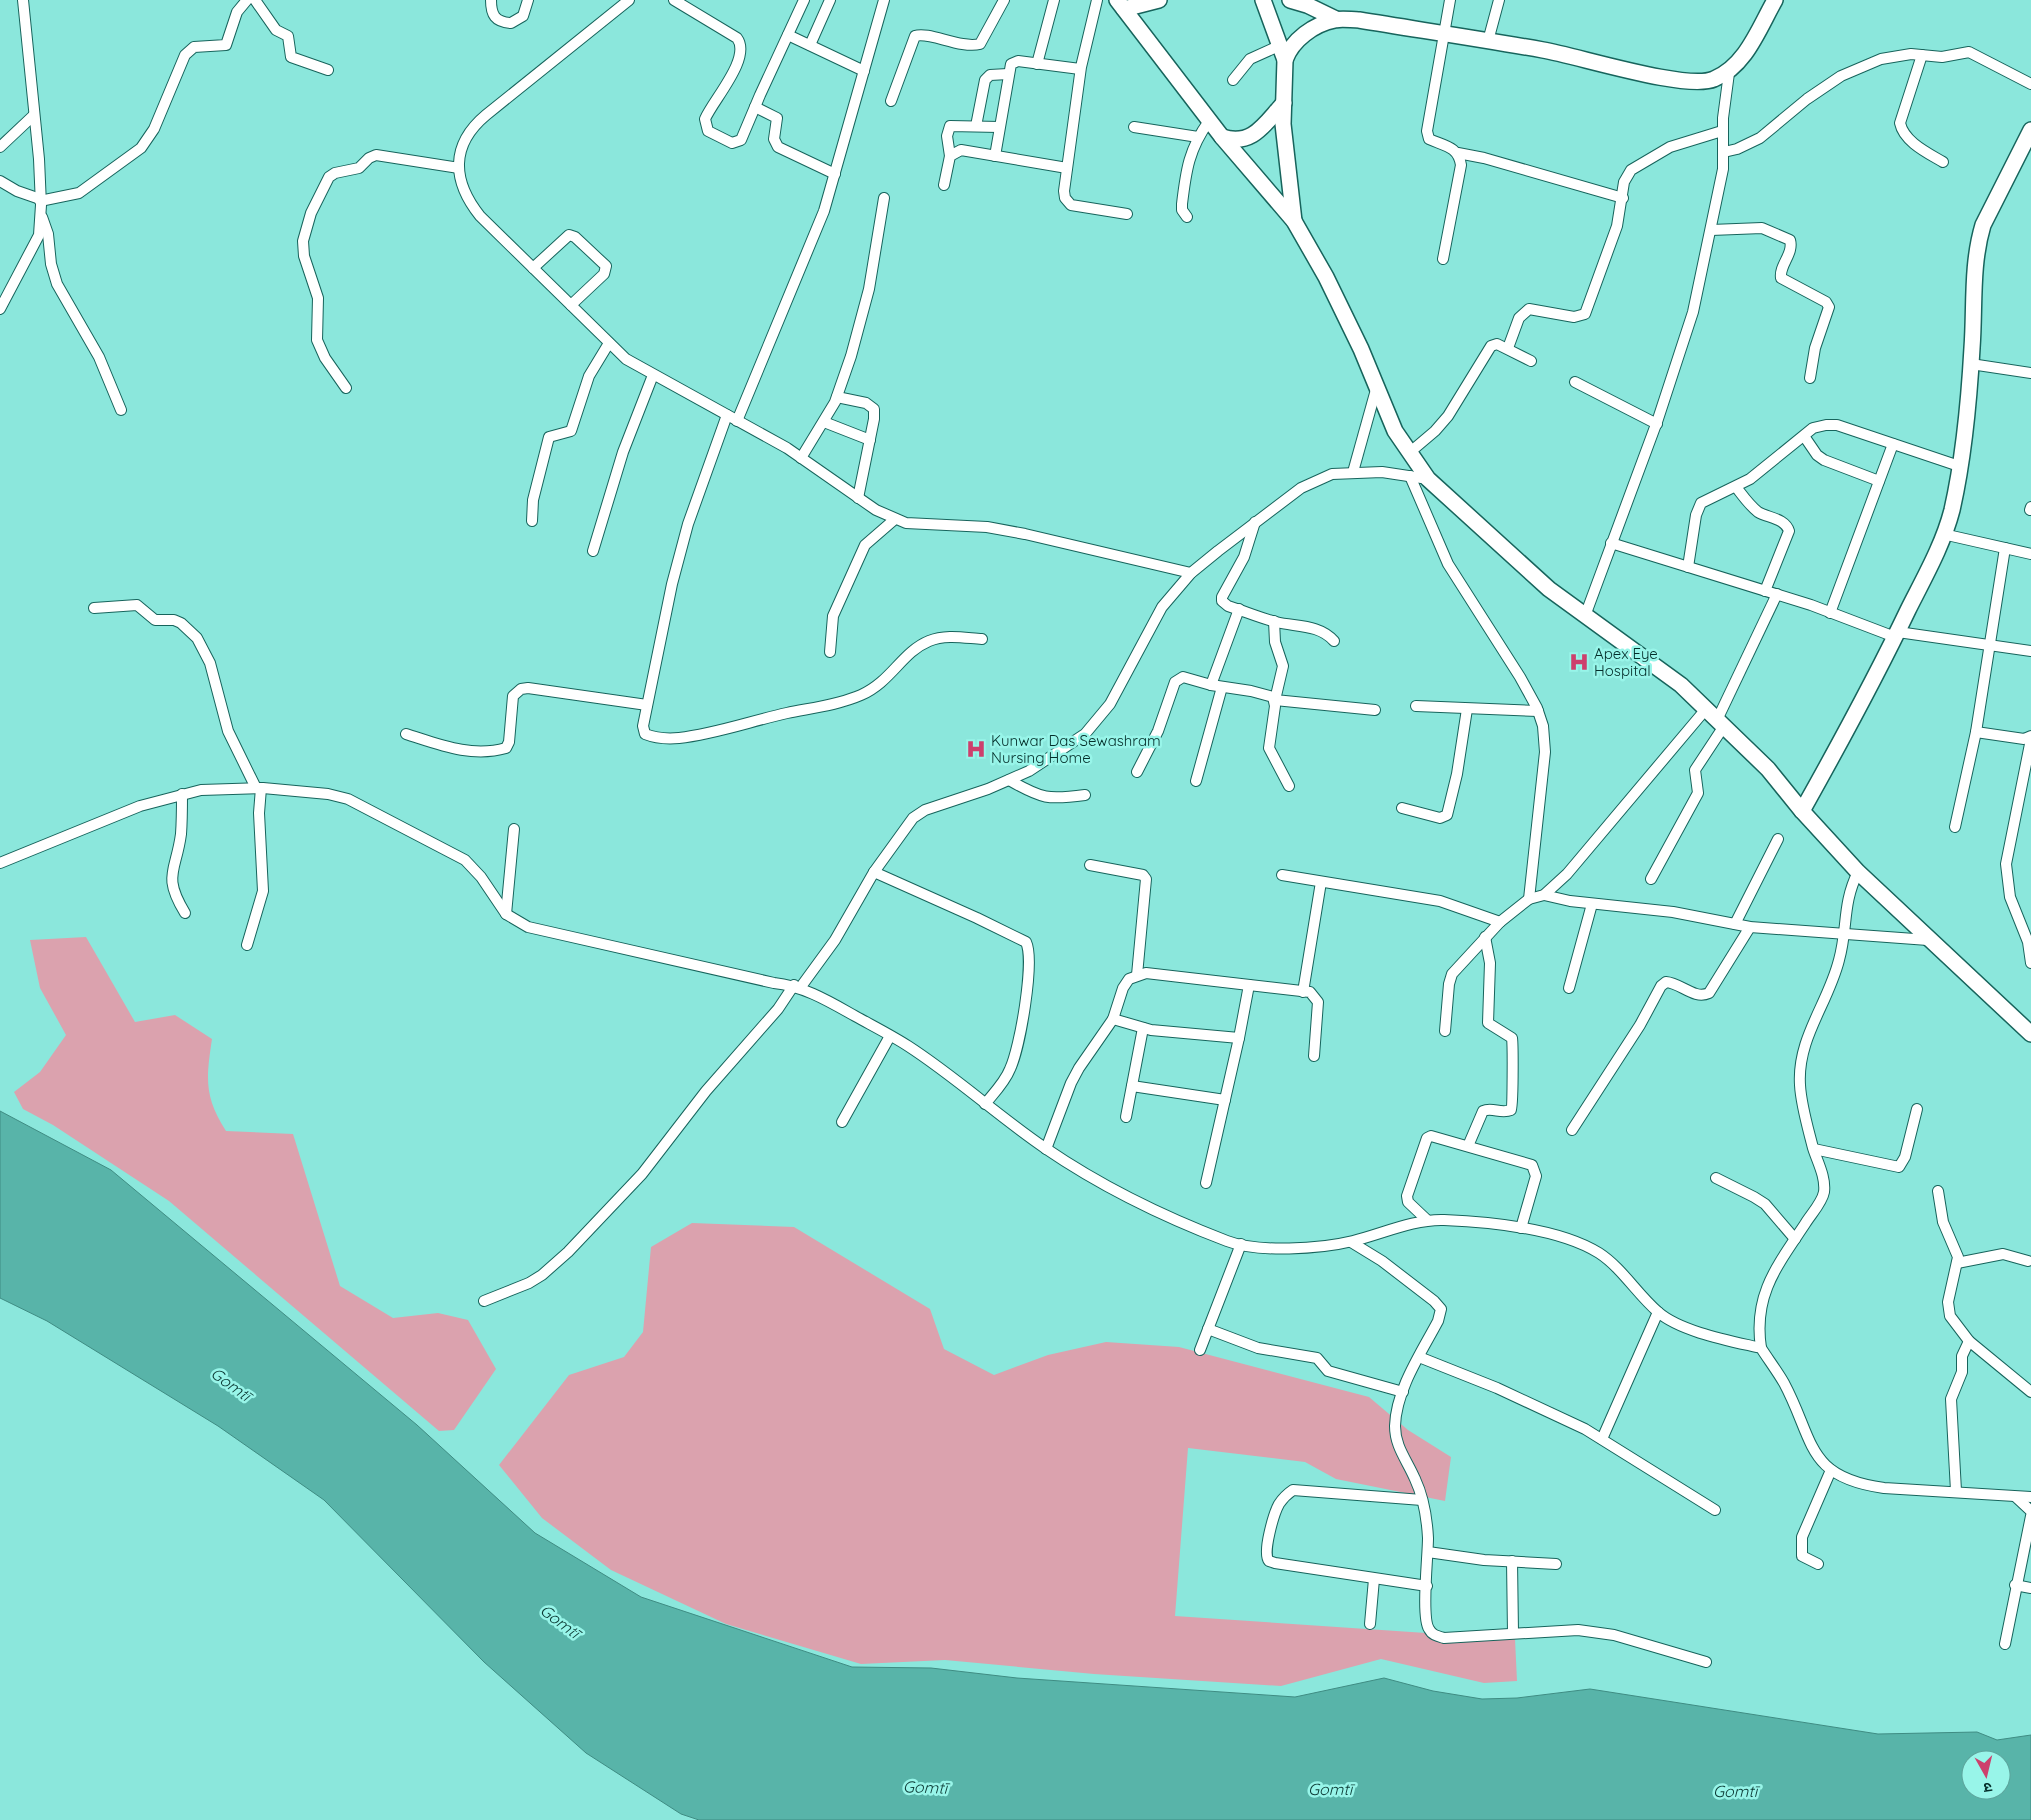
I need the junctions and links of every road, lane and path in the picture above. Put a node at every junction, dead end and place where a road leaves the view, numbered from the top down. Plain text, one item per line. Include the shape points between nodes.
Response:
1 (23, 0) edge
2 (247, 0) edge
3 (255, 0) edge
4 (491, 0) edge
5 (528, 0) edge
6 (629, 0) edge
7 (674, 0) edge
8 (804, 0) edge
9 (830, 0) edge
10 (884, 0) edge
11 (1004, 0) edge
12 (1054, 0) edge
13 (1097, 0) edge
14 (1159, 0) edge
15 (1263, 0) edge
16 (1290, 0) edge
17 (1450, 0) edge
18 (1499, 0) edge
19 (1775, 0) edge
20 (1121, 5) edge
21 (1336, 19) junction
22 (1445, 34) junction
23 (788, 35) junction
24 (1488, 41) junction
25 (810, 45) junction
26 (1280, 45) junction
27 (1922, 55) junction
28 (1285, 60) junction
29 (1037, 64) junction
30 (1080, 69) junction
31 (328, 70) dead end
32 (864, 72) junction
33 (1729, 72) junction
34 (1008, 74) junction
35 (1232, 80) dead end
36 (2031, 84) edge
37 (891, 101) dead end
38 (1284, 103) junction
39 (755, 106) junction
40 (34, 115) junction
41 (1209, 121) junction
42 (976, 126) junction
43 (999, 127) junction
44 (1134, 127) dead end
45 (2031, 130) edge
46 (1722, 131) junction
47 (1198, 137) junction
48 (1222, 137) junction
49 (0, 147) edge
50 (1724, 152) junction
51 (1458, 153) junction
52 (950, 156) junction
53 (995, 156) junction
54 (1943, 162) dead end
55 (459, 168) junction
56 (1067, 168) junction
57 (835, 174) junction
58 (0, 181) edge
59 (944, 184) dead end
60 (884, 198) dead end
61 (1622, 198) junction
62 (40, 204) junction
63 (1127, 214) dead end
64 (1187, 217) dead end
65 (1294, 221) junction
66 (1711, 230) junction
67 (1443, 259) dead end
68 (533, 268) junction
69 (571, 305) junction
70 (0, 310) edge
71 (609, 343) junction
72 (1508, 348) junction
73 (1531, 361) dead end
74 (1971, 364) junction
75 (2031, 373) edge
76 (652, 375) junction
77 (1810, 378) dead end
78 (1576, 382) dead end
79 (1377, 386) junction
80 (346, 388) dead end
81 (837, 397) junction
82 (121, 410) dead end
83 (727, 415) junction
84 (737, 420) junction
85 (824, 422) junction
86 (1657, 424) junction
87 (1804, 436) junction
88 (870, 440) junction
89 (1893, 444) junction
90 (1409, 453) junction
91 (801, 458) junction
92 (1959, 466) junction
93 (1352, 472) junction
94 (1410, 476) junction
95 (1428, 479) junction
96 (1879, 481) junction
97 (1736, 487) junction
98 (858, 498) junction
99 (895, 520) junction
100 (532, 521) dead end
101 (1255, 522) junction
102 (1943, 534) junction
103 (1611, 544) junction
104 (2005, 548) junction
105 (593, 551) dead end
106 (2031, 554) edge
107 (1688, 567) junction
108 (1191, 573) junction
109 (1765, 590) junction
110 (1776, 594) junction
111 (94, 608) dead end
112 (1239, 609) junction
113 (1830, 612) junction
114 (1585, 616) junction
115 (1274, 621) junction
116 (1897, 634) junction
117 (982, 639) dead end
118 (1334, 640) dead end
119 (1990, 644) junction
120 (2031, 651) edge
121 (830, 652) dead end
122 (1211, 685) junction
123 (1222, 687) junction
124 (1275, 700) junction
125 (647, 705) junction
126 (1416, 706) dead end
127 (1467, 709) junction
128 (1706, 709) junction
129 (1376, 710) dead end
130 (1538, 711) junction
131 (1720, 723) junction
132 (1976, 732) junction
133 (406, 734) dead end
134 (2031, 737) edge
135 (1137, 772) dead end
136 (1009, 780) junction
137 (1196, 781) dead end
138 (1289, 786) dead end
139 (259, 788) junction
140 (182, 794) junction
141 (1085, 795) dead end
142 (1402, 808) dead end
143 (1802, 811) junction
144 (1954, 827) dead end
145 (514, 829) dead end
146 (1778, 839) dead end
147 (0, 863) edge
148 (1090, 864) dead end
149 (874, 872) junction
150 (1858, 872) junction
151 (1282, 876) dead end
152 (1651, 878) dead end
153 (1321, 882) junction
154 (1544, 894) junction
155 (1529, 899) junction
156 (1592, 904) junction
157 (185, 913) dead end
158 (506, 914) junction
159 (1500, 922) junction
160 (1735, 924) junction
161 (1750, 927) junction
162 (1844, 935) junction
163 (1485, 937) junction
164 (1928, 940) junction
165 (247, 945) dead end
166 (2031, 963) edge
167 (1137, 975) junction
168 (1249, 985) junction
169 (797, 986) junction
170 (1569, 988) dead end
171 (1303, 992) junction
172 (1113, 1019) junction
173 (1142, 1028) junction
174 (1446, 1030) dead end
175 (2031, 1034) edge
176 (890, 1036) junction
177 (1239, 1038) junction
178 (1314, 1056) dead end
179 (1132, 1086) junction
180 (1225, 1100) junction
181 (985, 1104) junction
182 (1917, 1109) dead end
183 (1126, 1117) dead end
184 (842, 1122) dead end
185 (1572, 1130) dead end
186 (1468, 1146) junction
187 (1046, 1149) junction
188 (1814, 1149) junction
189 (1716, 1178) dead end
190 (1206, 1183) dead end
191 (1938, 1191) dead end
192 (1427, 1220) junction
193 (1522, 1228) junction
194 (1795, 1239) junction
195 (1351, 1242) junction
196 (1241, 1244) junction
197 (2028, 1261) dead end
198 (1957, 1263) junction
199 (484, 1301) dead end
200 (1658, 1312) junction
201 (1208, 1329) junction
202 (1969, 1341) junction
203 (1761, 1348) junction
204 (1200, 1350) dead end
205 (1419, 1357) junction
206 (1403, 1392) junction
207 (2031, 1392) edge
208 (1602, 1439) junction
209 (1831, 1470) junction
210 (1956, 1491) junction
211 (2016, 1497) junction
212 (2031, 1497) edge
213 (1422, 1500) junction
214 (1716, 1510) dead end
215 (2031, 1511) edge
216 (2031, 1516) edge
217 (1428, 1552) junction
218 (1512, 1561) junction
219 (1556, 1564) dead end
220 (1818, 1564) dead end
221 (1374, 1579) junction
222 (2015, 1585) junction
223 (1427, 1586) junction
224 (2031, 1588) edge
225 (1370, 1624) dead end
226 (1513, 1633) junction
227 (2005, 1644) dead end
228 (1706, 1662) dead end

1 - 40 street
2 - 62 street via 236,12 226,45 194,47 186,55 154,129 140,148 79,193
3 - 31 street via 276,30 288,36 291,57
4 - 5 street via 495,18 511,23 523,16
6 - 55 street via 474,125 462,143
7 - 39 street via 737,38 742,47 733,73 704,119 708,132 732,143 739,142
8 - 23 street
9 - 25 street
10 - 32 street
11 - 37 street via 980,44 915,36
12 - 29 street
13 - 30 street
14 - 20 main road
15 - 26 main road
16 - 21 main road
17 - 22 street
18 - 24 street
19 - 33 main road via 1742,58
20 - 41 main road
21 - 22 main road
21 - 28 main road via 1314,27 1300,38
22 - 24 main road
22 - 51 street via 1427,136
23 - 25 street
23 - 39 street
24 - 33 main road via 1545,50 1676,80 1712,81
25 - 32 street
26 - 28 main road
26 - 35 street via 1250,59
27 - 36 street via 1942,57 1969,52
27 - 50 street via 1894,56 1860,66 1807,99 1760,138
27 - 54 street via 1900,123 1903,132 1917,146
28 - 38 main road
29 - 30 street
29 - 34 street via 1014,62
30 - 56 street
32 - 57 street
33 - 46 street
34 - 42 street via 990,75 985,80
34 - 43 street
38 - 48 main road via 1262,130 1250,138 1229,140
38 - 65 main road via 1284,142
39 - 57 street via 777,118 774,139 778,147
40 - 49 street
40 - 62 street
41 - 47 street
41 - 48 main road
42 - 43 street
42 - 52 street via 950,126 947,140
43 - 53 street
44 - 47 street
45 - 74 main road via 1979,238
46 - 50 street
46 - 61 street via 1670,147 1631,170
47 - 64 street via 1188,162 1182,204
48 - 65 main road
50 - 66 street
51 - 61 street
51 - 67 street via 1460,174
52 - 53 street via 961,150
52 - 59 street
53 - 56 street
55 - 68 street via 469,202
55 - 80 street via 376,156 367,159 359,168 335,173 326,179 306,226 302,248 318,298 317,340
56 - 63 street via 1064,191 1071,205
57 - 84 street via 824,211
58 - 62 street
60 - 81 street via 869,288 852,356
61 - 72 street via 1617,226 1584,314 1574,317 1529,309 1519,318
62 - 70 street via 38,235
62 - 82 street via 53,275 99,358
65 - 79 main road via 1326,277
66 - 77 street via 1762,228 1790,240 1792,247 1781,278 1826,302 1829,307 1815,348
66 - 86 street via 1693,312
68 - 69 street
68 - 69 street via 569,235 606,266 604,274
69 - 71 street
71 - 76 street via 626,359
71 - 100 street via 589,376 571,431 549,437 533,500
72 - 73 street
72 - 90 street via 1497,344 1487,350 1448,416
74 - 75 street
74 - 92 main road
76 - 83 street
76 - 105 street via 623,452
78 - 86 street
79 - 90 main road via 1395,431
79 - 93 street
81 - 85 street
81 - 88 street via 871,406 874,413
83 - 84 street
83 - 125 street via 688,524
84 - 91 street
85 - 88 street
85 - 91 street
86 - 103 street
87 - 89 street via 1819,426 1832,425
87 - 96 street via 1824,460
87 - 97 street
88 - 98 street
89 - 92 street
89 - 96 street
90 - 95 main road
91 - 98 street
92 - 102 main road via 1951,511
93 - 94 street
93 - 101 street via 1316,479
94 - 95 street
94 - 130 street via 1448,564
95 - 114 main road via 1549,589
96 - 113 street
97 - 107 street via 1701,503 1696,515
97 - 109 street via 1747,502 1784,523 1789,531
98 - 99 street
99 - 108 street via 987,527
99 - 121 street via 865,545 833,616
101 - 108 street
101 - 112 street via 1244,557 1222,597 1224,604
102 - 104 street
102 - 116 main road
103 - 107 street
103 - 114 street
104 - 106 street
104 - 119 street
107 - 109 street
108 - 136 street via 1162,607 1110,704 1098,720 1067,747
109 - 110 street
110 - 113 street
110 - 131 street
111 - 139 street via 137,605 156,620 174,620 193,634 210,663 228,731
112 - 115 street
112 - 122 street
113 - 116 street
114 - 128 main road via 1681,685
115 - 118 street via 1318,629
115 - 124 street via 1275,642 1283,666
116 - 119 street
116 - 143 main road
117 - 125 street via 952,637 930,641 910,653 884,681 860,695 696,736 662,738 645,734 643,726
119 - 120 street
119 - 132 street
122 - 123 street
122 - 135 street via 1183,677 1177,679 1158,731
123 - 124 street via 1270,695
123 - 137 street
124 - 129 street
124 - 138 street via 1269,748
125 - 133 street via 528,688 513,696 506,748 454,749
126 - 127 street
127 - 130 street
127 - 142 street via 1447,815 1440,818
128 - 131 main road
128 - 154 street via 1568,874
130 - 155 street via 1545,737 1545,752
131 - 143 main road via 1768,769
131 - 152 street via 1695,770 1698,793
132 - 134 street via 2024,739
132 - 144 street
134 - 166 street via 2006,864 2010,897 2028,942
136 - 141 street via 1041,797
136 - 149 street via 925,810 906,827
139 - 140 street via 201,790
139 - 158 street via 328,794 358,803 465,860
139 - 165 street via 263,892
140 - 147 street via 102,821
140 - 157 street via 181,834 172,878 174,891
143 - 150 main road
145 - 158 street
146 - 160 street
148 - 167 street via 1146,879
149 - 169 street via 835,940
149 - 181 street via 1026,942 1024,1008 1016,1052 1007,1075
150 - 162 street via 1847,899
150 - 164 main road
151 - 153 street
153 - 159 street via 1440,901
153 - 171 street
154 - 155 street
154 - 156 street
155 - 159 street
156 - 160 street via 1673,912
156 - 170 street
158 - 169 street via 528,927
159 - 163 street
160 - 161 street
161 - 162 street
161 - 185 street via 1709,993 1696,994 1672,982 1661,986 1640,1025
162 - 164 street
162 - 188 street via 1836,973 1804,1042 1800,1060 1800,1087
163 - 174 street via 1452,974
163 - 186 street via 1490,963 1488,1023 1512,1038 1514,1101 1507,1112 1483,1111
164 - 175 main road
167 - 168 street
167 - 172 street via 1129,979 1123,988
168 - 171 street
168 - 177 street
169 - 176 street
169 - 199 street via 706,1091 642,1174 568,1252 529,1283
171 - 178 street via 1310,992 1318,1002
172 - 173 street
172 - 187 street via 1078,1068
173 - 177 street
173 - 179 street
176 - 181 street
176 - 184 street
177 - 180 street
179 - 180 street
179 - 183 street
180 - 190 street
181 - 187 street
182 - 188 street via 1905,1157 1898,1167
186 - 192 street via 1431,1136 1427,1138 1407,1196 1408,1202
186 - 193 street via 1532,1165 1536,1171
187 - 196 street via 1136,1202
188 - 194 street via 1824,1192
189 - 194 street via 1765,1204
191 - 198 street via 1939,1209 1957,1252
192 - 193 street
192 - 195 street
193 - 200 street via 1554,1235 1596,1252 1610,1261
194 - 203 street via 1768,1283 1761,1301 1758,1327
195 - 196 street via 1276,1249
195 - 205 street via 1441,1309
196 - 201 street
197 - 198 street via 2003,1254
198 - 202 street via 1949,1310 1955,1324
200 - 203 street via 1683,1326
200 - 208 street
201 - 204 street
201 - 206 street via 1258,1348 1317,1358 1328,1372
202 - 207 street
202 - 210 street via 1962,1356 1962,1372 1951,1399
203 - 209 street via 1784,1383 1817,1457
205 - 206 street
205 - 208 street via 1497,1388
206 - 213 street via 1397,1409 1396,1444 1416,1479
208 - 214 street
209 - 210 street via 1860,1485
209 - 220 street via 1802,1538 1802,1556
210 - 211 street
211 - 212 street
211 - 215 street
213 - 217 street
213 - 221 street via 1300,1489 1293,1490 1280,1503 1274,1514 1266,1554 1269,1561
216 - 222 street
217 - 218 street
217 - 223 street
218 - 219 street
218 - 226 street
221 - 223 street
221 - 225 street
222 - 224 street
222 - 227 street
223 - 226 street via 1425,1615 1428,1628 1434,1635 1444,1638
226 - 228 street via 1578,1630 1614,1635

